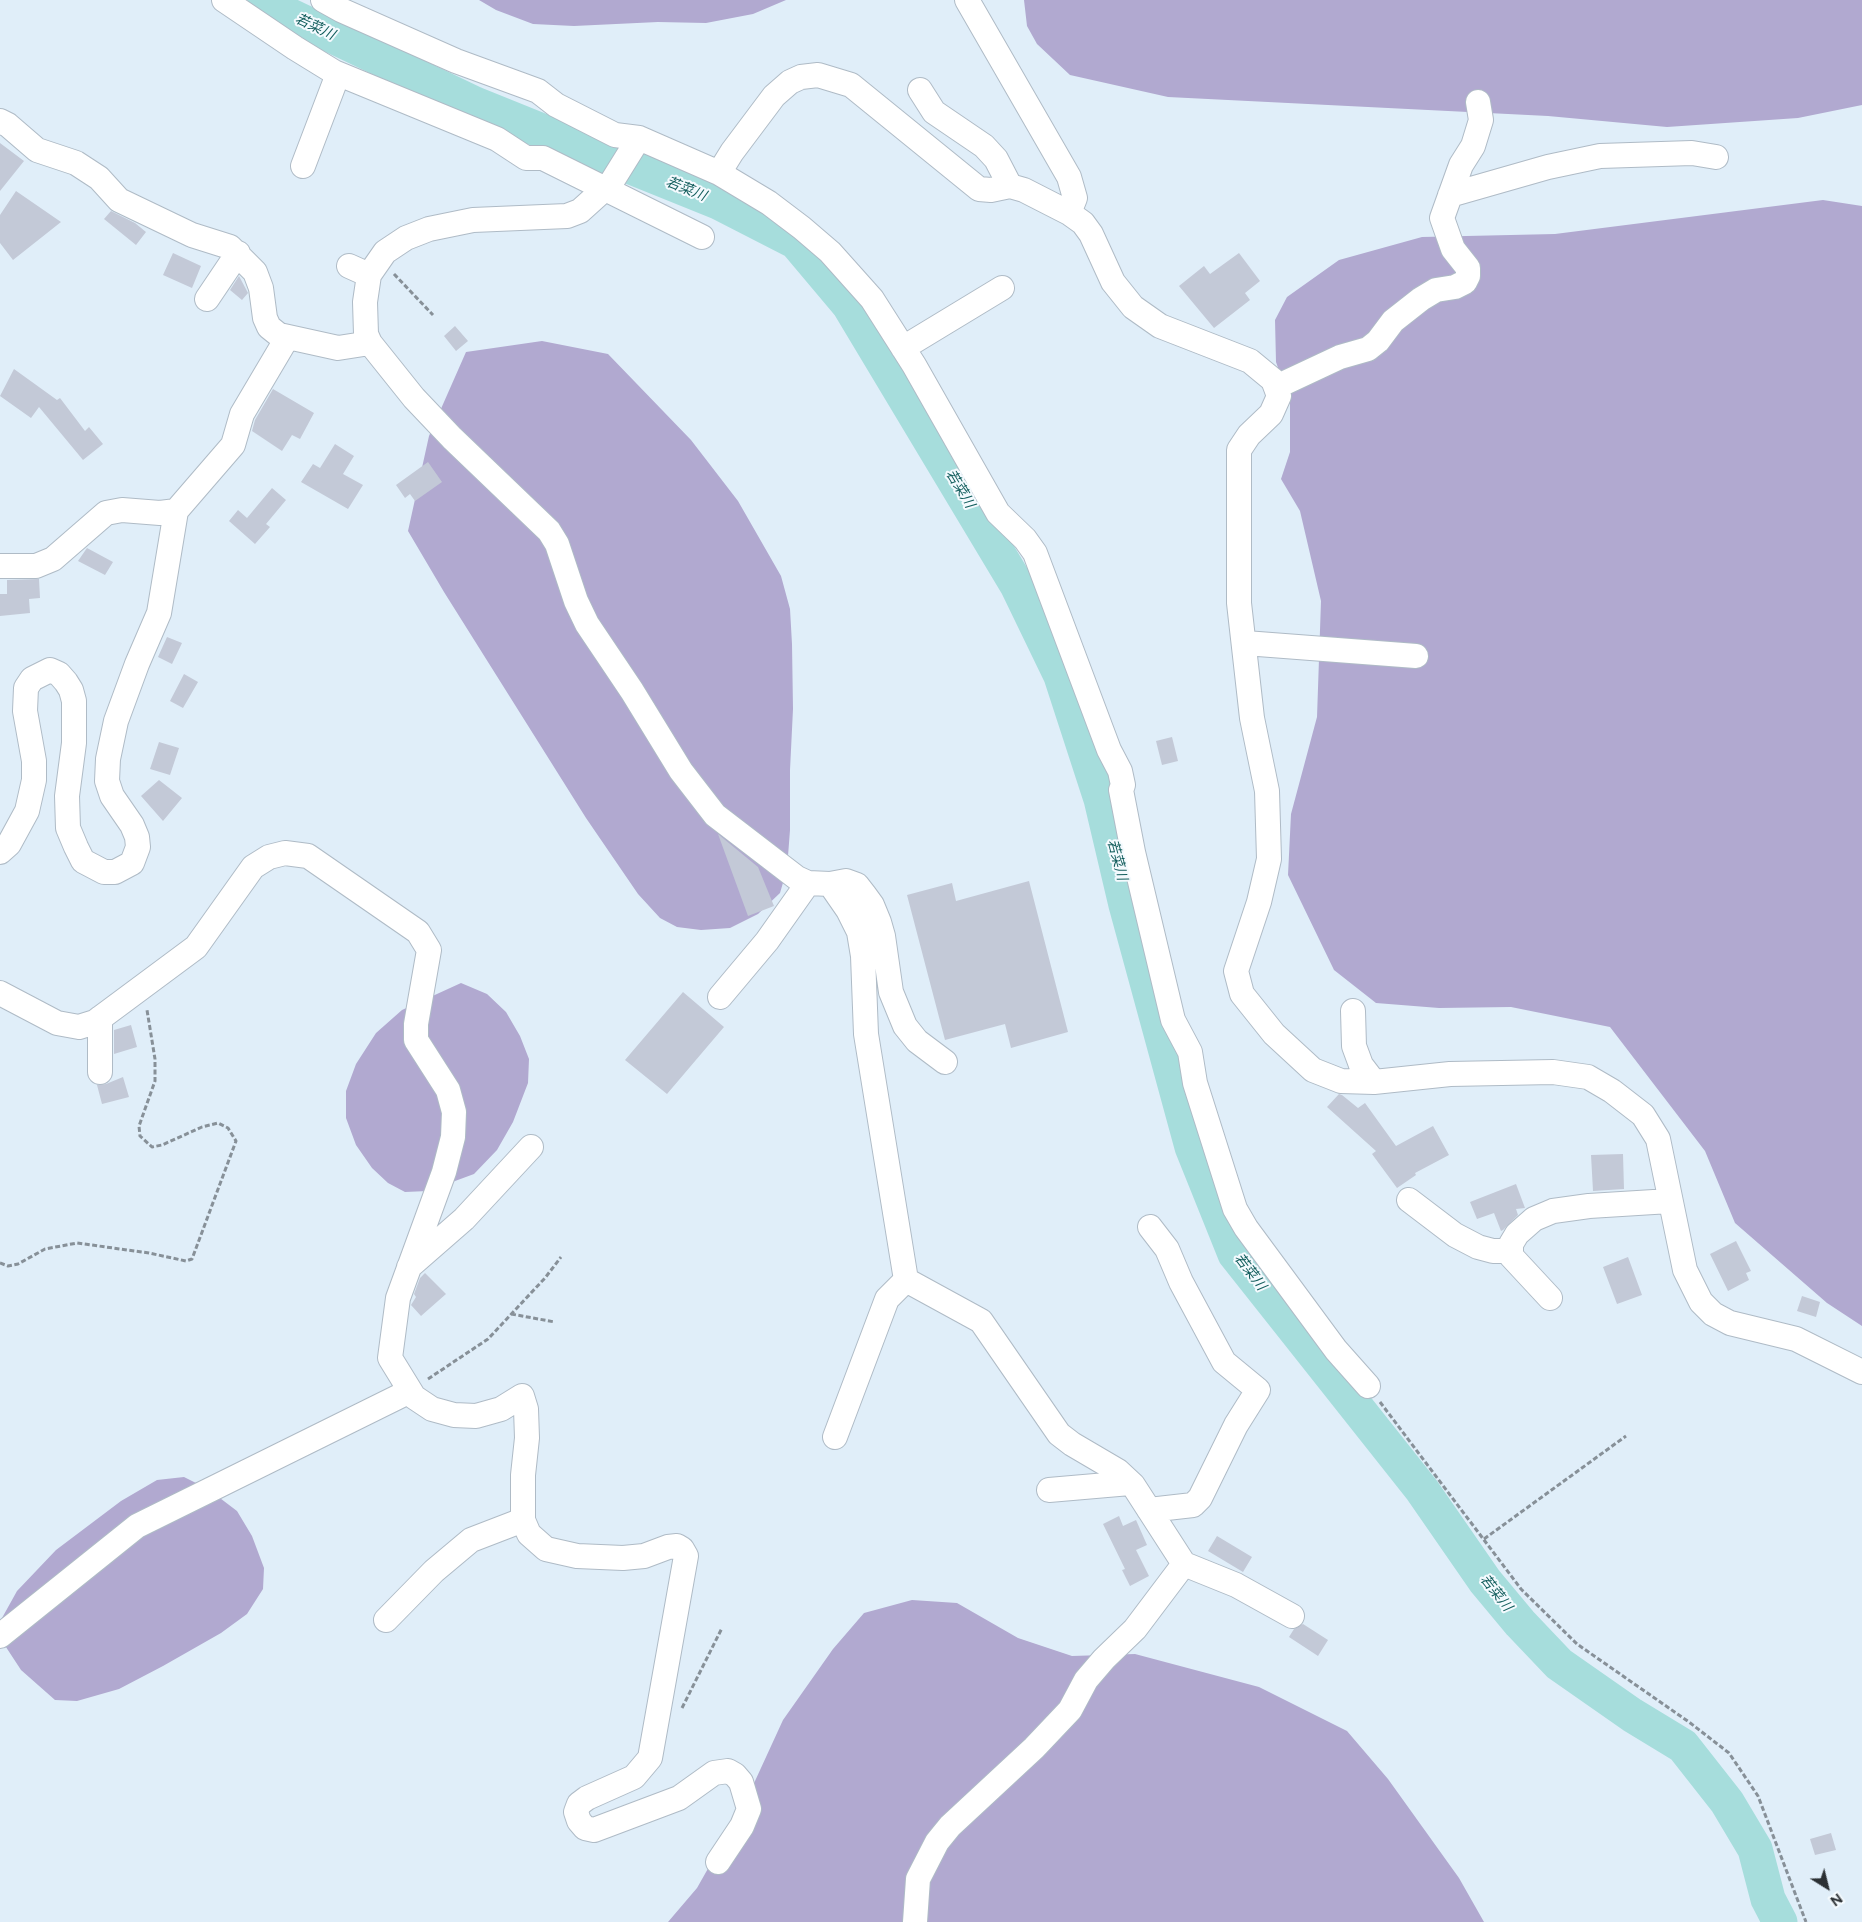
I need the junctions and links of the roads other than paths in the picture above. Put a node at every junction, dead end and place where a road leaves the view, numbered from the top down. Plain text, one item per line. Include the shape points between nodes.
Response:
1 (224, 0) edge
2 (323, 0) edge
3 (967, 0) edge
4 (338, 74) junction
5 (920, 90) dead end
6 (1478, 102) dead end
7 (0, 121) edge
8 (637, 141) junction
9 (1716, 156) dead end
10 (303, 166) dead end
11 (720, 173) junction
12 (608, 186) junction
13 (1010, 186) junction
14 (1450, 195) junction
15 (1069, 213) junction
16 (702, 236) dead end
17 (238, 254) junction
18 (1002, 288) dead end
19 (207, 298) dead end
20 (287, 338) junction
21 (370, 343) junction
22 (903, 348) junction
23 (1276, 387) junction
24 (176, 511) junction
25 (0, 566) edge
26 (1245, 643) junction
27 (1416, 656) dead end
28 (0, 852) edge
29 (819, 884) junction
30 (0, 992) edge
31 (720, 997) dead end
32 (1353, 1011) dead end
33 (100, 1018) junction
34 (945, 1062) dead end
35 (100, 1072) dead end
36 (1374, 1082) junction
37 (531, 1147) dead end
38 (1409, 1200) dead end
39 (1670, 1201) junction
40 (1150, 1227) dead end
41 (1511, 1251) junction
42 (409, 1267) junction
43 (906, 1280) junction
44 (1550, 1298) dead end
45 (1862, 1372) edge
46 (1368, 1386) road end
47 (410, 1391) junction
48 (835, 1437) dead end
49 (1130, 1482) junction
50 (1049, 1490) dead end
51 (1149, 1510) junction
52 (523, 1520) junction
53 (1184, 1564) junction
54 (1292, 1616) dead end
55 (386, 1620) dead end
56 (0, 1636) edge
57 (718, 1862) dead end
58 (915, 1922) edge

1 - 4 street
2 - 8 street via 456,61 538,91 556,105 615,135
3 - 15 street via 1069,177 1076,198
4 - 10 street
4 - 12 street via 497,139 526,158 543,158
5 - 13 street via 934,112 984,146 996,159
6 - 14 street via 1479,125
7 - 17 street via 37,150 84,168 99,178 119,200 192,235 230,247
8 - 11 street
8 - 12 street
9 - 14 street via 1692,153 1600,156
11 - 13 street via 774,96 801,76 818,74 851,85 978,189
11 - 22 street via 769,203 830,252 872,299
12 - 16 street
12 - 21 street via 580,211 567,216 473,220 429,229 406,238 366,267 364,317
13 - 15 street
14 - 23 street via 1442,218 1454,249 1468,268 1465,282 1436,290 1421,299 1393,321 1378,342 1368,349 1340,357
15 - 23 street via 1092,234 1113,282 1133,307 1160,326 1250,361 1273,380
17 - 19 street
17 - 20 street via 258,279 263,313 269,327
18 - 22 street
20 - 21 street via 338,348
20 - 24 street via 242,414 233,445
21 - 29 street via 414,398 452,438 549,531 587,624 681,771 715,815 797,878
22 - 46 street via 998,513 1035,553 1109,750 1120,771 1133,852 1173,1020 1190,1052 1195,1083 1236,1209 1246,1228 1336,1350
23 - 26 street via 1279,396 1271,414 1239,450 1239,603
24 - 25 street via 122,510 106,513 53,559 36,566
24 - 28 street via 159,613 116,721 108,760 107,780 112,796 137,837 136,856 123,869 104,872 83,861 76,847 68,828 67,796 74,743 74,701 66,682 50,670 32,679 26,688 25,711 34,780 27,811 9,844
26 - 27 street
26 - 36 street via 1252,718 1267,791 1269,859 1259,902 1236,971 1242,994 1274,1034 1313,1070 1341,1081
29 - 31 street
29 - 34 street via 846,881 857,885 872,905 884,936 891,992 905,1026 917,1041
29 - 43 street via 848,910 859,932 866,1034
30 - 33 street via 57,1023 79,1027
32 - 36 street via 1354,1046 1361,1064
33 - 35 street
33 - 42 street via 196,947 253,867 269,857 285,853 308,856 418,932 429,950 416,1040 448,1090 454,1112 453,1137 444,1172
36 - 39 street via 1450,1074 1553,1072 1588,1077 1643,1115 1658,1139
37 - 42 street via 464,1219
38 - 41 street via 1455,1235 1478,1247
39 - 41 street via 1553,1211 1534,1219 1517,1234 1510,1244
39 - 45 street via 1685,1270 1701,1302 1713,1314 1730,1323 1796,1340
40 - 51 street via 1167,1249 1224,1362 1258,1390 1236,1425 1200,1498 1193,1505
41 - 44 street via 1517,1265
42 - 47 street via 398,1298 390,1358
43 - 48 street via 887,1300
43 - 49 street via 981,1321 1059,1434
47 - 52 street via 432,1409 476,1416 501,1409 522,1396 526,1409
47 - 56 street via 137,1526
49 - 50 street
49 - 51 street
51 - 53 street
52 - 55 street via 471,1540 434,1571
52 - 57 street via 529,1534 546,1549 577,1556 644,1556 677,1546 686,1556 650,1758 634,1777 587,1798 579,1804 576,1812 579,1822 594,1830 679,1798 714,1772 728,1771 741,1782 749,1809 742,1826
53 - 54 street via 1236,1584
53 - 58 street via 1135,1630 1086,1680 1070,1710 937,1842 918,1879

